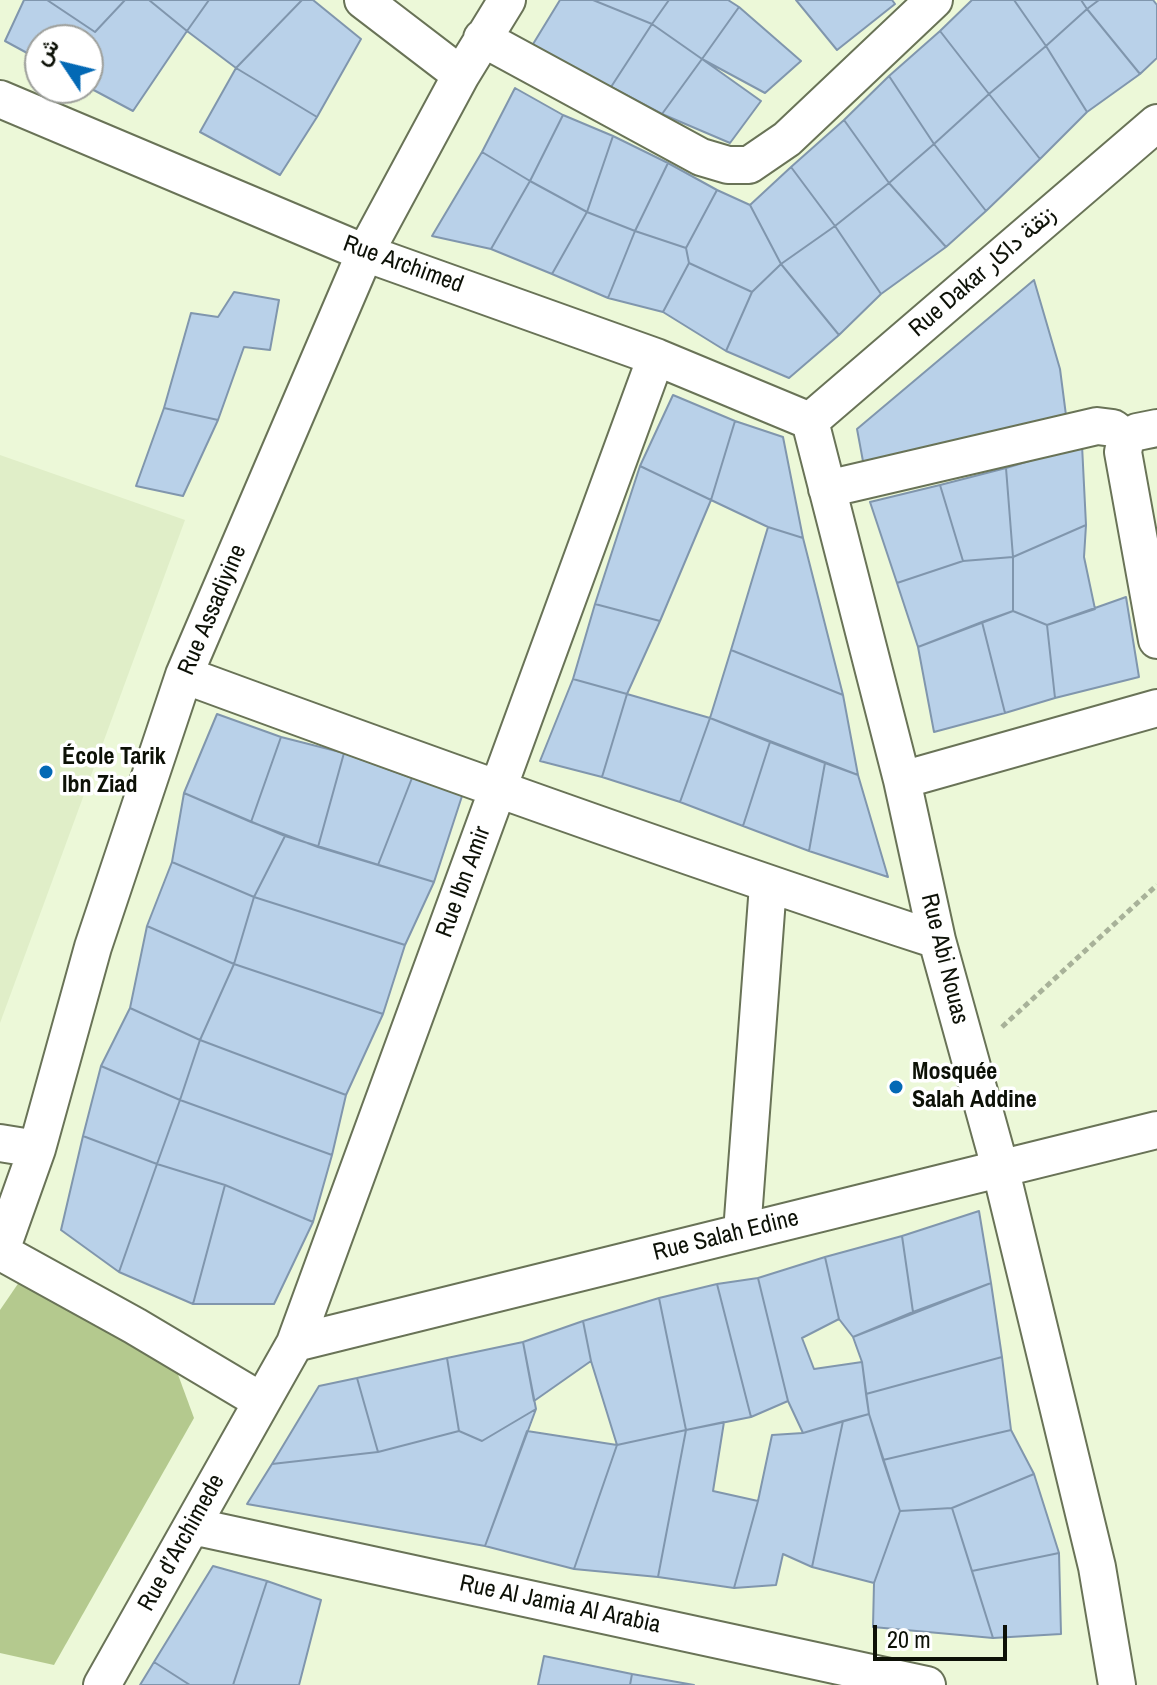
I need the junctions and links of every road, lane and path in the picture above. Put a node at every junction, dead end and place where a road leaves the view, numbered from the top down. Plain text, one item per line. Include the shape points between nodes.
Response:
1 (363, 0) edge
2 (507, 0) edge
3 (934, 0) edge
4 (482, 38) junction
5 (461, 75) junction
6 (0, 99) edge
7 (1157, 123) edge
8 (365, 253) junction
9 (656, 357) junction
10 (810, 421) junction
11 (1141, 433) edge
12 (827, 489) junction
13 (1157, 640) edge
14 (184, 675) junction
15 (1157, 708) edge
16 (902, 780) junction
17 (497, 790) junction
18 (768, 885) junction
19 (1157, 885) edge
20 (937, 940) junction
21 (968, 1057) junction
22 (1157, 1130) edge
23 (0, 1143) edge
24 (37, 1149) junction
25 (1001, 1171) junction
26 (742, 1232) junction
27 (0, 1252) edge
28 (295, 1343) junction
29 (261, 1401) junction
30 (192, 1526) junction
31 (102, 1685) edge
32 (927, 1685) edge
33 (1117, 1685) edge

1 - 5 street
2 - 4 street, Rue Assadiyine
3 - 4 street via 787,139 749,165 701,157
4 - 5 street, Rue Assadiyine
5 - 8 street, Rue Assadiyine
6 - 8 street, Rue Archimed
7 - 10 street, Rue Dakar زنقة داكار
8 - 9 street, Rue Archimed
8 - 14 street, Rue Assadiyine
9 - 10 street, Rue Archimed
9 - 17 street, Rue Ibn Amir
10 - 12 street, Rue Abi Nouas
11 - 12 street via 1097,426
11 - 13 street via 1123,452
12 - 16 street, Rue Abi Nouas
14 - 17 street
14 - 24 street, Rue Assadiyine via 93,947
15 - 16 street
16 - 20 street, Rue Abi Nouas
17 - 18 street
17 - 28 street, Rue Ibn Amir
18 - 20 street
18 - 26 street
19 - 21 path
20 - 21 street, Rue Abi Nouas
21 - 25 street, Rue Abi Nouas
22 - 25 street, Rue Salah Edine
23 - 24 street
24 - 27 street, Rue Assadiyine
25 - 26 street, Rue Salah Edine
25 - 33 street, Rue Abi Nouas via 1097,1567
26 - 28 street, Rue Salah Edine
27 - 29 street
28 - 29 street, Rue Ibn Amir
29 - 30 street, Rue d’Archimede
30 - 31 street, Rue d’Archimede
30 - 32 street, Rue Al Jamia Al Arabia

